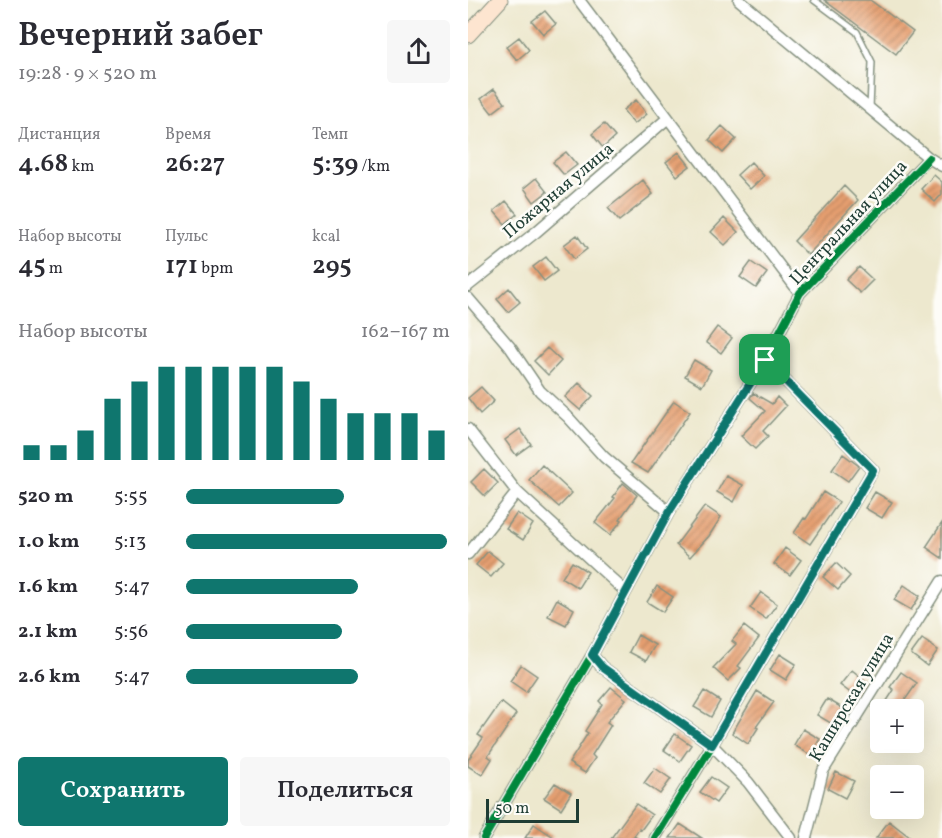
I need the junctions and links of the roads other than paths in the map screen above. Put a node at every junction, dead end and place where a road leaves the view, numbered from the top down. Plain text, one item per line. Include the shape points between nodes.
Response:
1 (500, 0) edge
2 (579, 0) edge
3 (739, 0) edge
4 (814, 0) edge
5 (468, 35) edge
6 (870, 109) junction
7 (668, 118) junction
8 (929, 158) junction
9 (942, 166) edge
10 (468, 286) edge
11 (800, 293) junction
12 (468, 298) edge
13 (765, 360) junction
14 (468, 429) edge
15 (517, 492) junction
16 (669, 512) junction
17 (468, 554) edge
18 (942, 581) edge
19 (626, 592) junction
20 (592, 655) junction
21 (712, 745) junction
22 (484, 838) edge
23 (655, 838) edge
24 (791, 838) edge
25 (806, 838) edge

1 - 5 street
2 - 7 street, Центральная улица
3 - 6 street
4 - 6 lane via 857,32 872,62
6 - 8 street
7 - 10 street, Пожарная улица
7 - 11 street, Центральная улица
8 - 9 street
8 - 11 street, Центральная улица
11 - 13 street, Центральная улица
12 - 16 street via 540,391 604,457
13 - 16 street, Центральная улица
13 - 21 street via 873,470
14 - 15 street
15 - 17 street
15 - 19 street
16 - 19 street, Центральная улица
18 - 25 street, Каширская улица via 823,771
19 - 20 street, Центральная улица
20 - 21 street via 602,667
20 - 22 street, Центральная улица
21 - 23 street
21 - 24 street via 748,782

